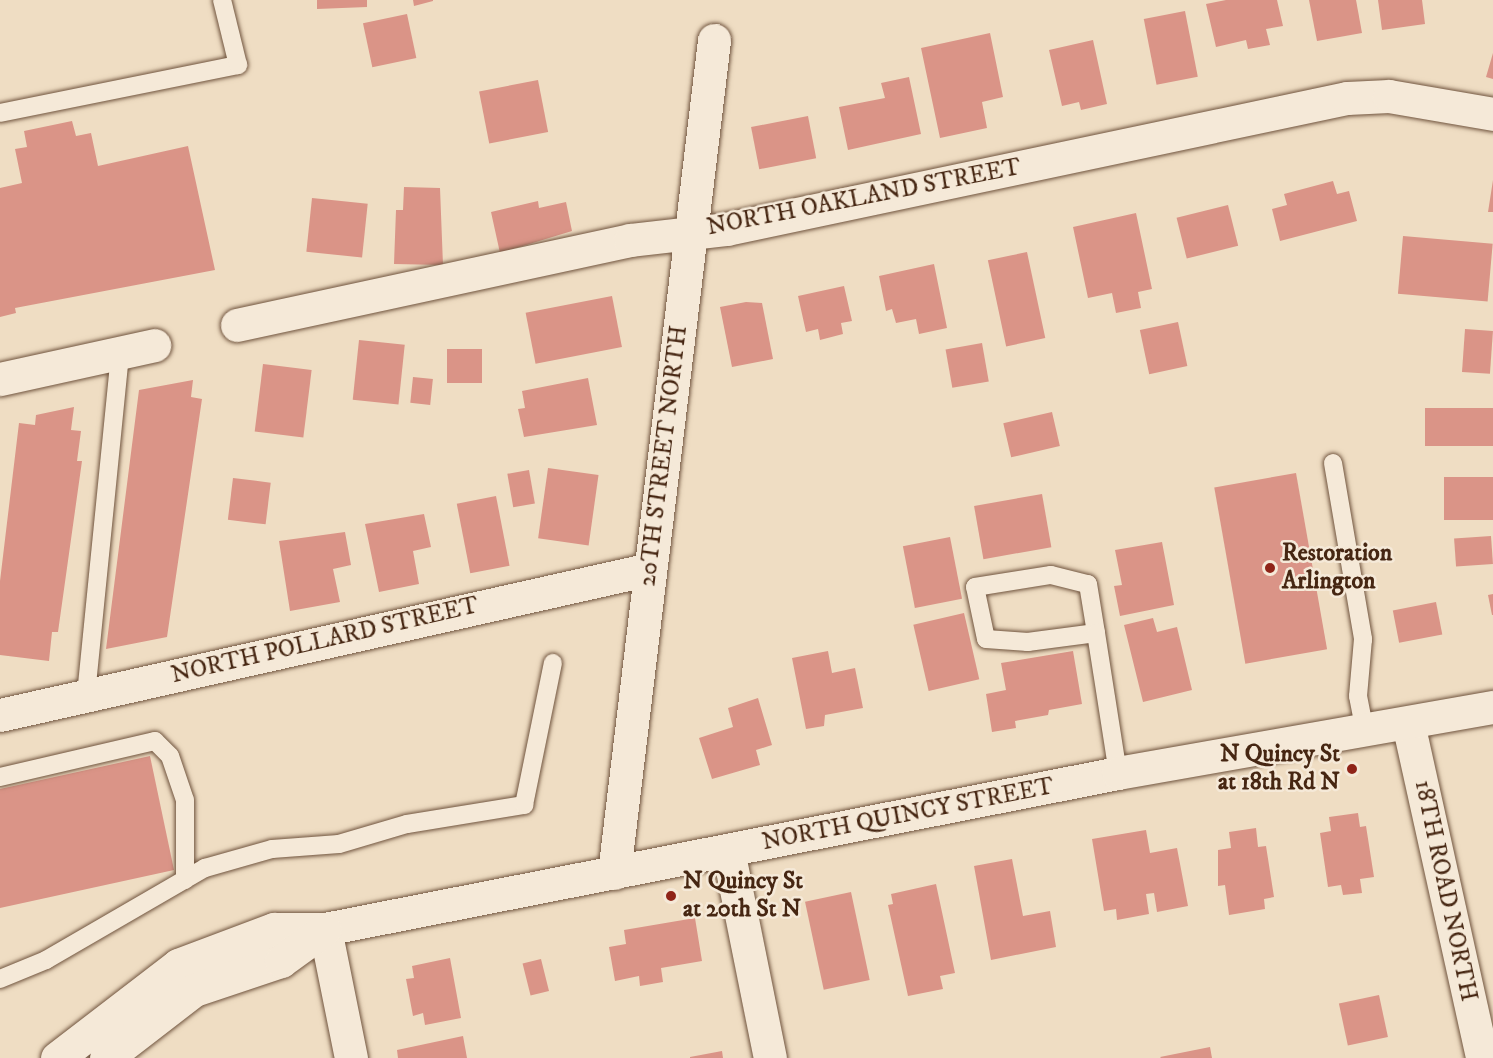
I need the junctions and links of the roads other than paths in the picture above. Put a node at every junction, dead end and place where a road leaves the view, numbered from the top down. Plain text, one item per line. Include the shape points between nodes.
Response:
1 (222, 0) edge
2 (714, 40) dead end
3 (0, 113) edge
4 (1493, 114) edge
5 (690, 233) junction
6 (237, 325) dead end
7 (154, 345) dead end
8 (120, 352) junction
9 (0, 379) edge
10 (1333, 463) dead end
11 (650, 568) junction
12 (1096, 633) junction
13 (553, 663) dead end
14 (86, 695) junction
15 (1493, 707) edge
16 (0, 715) edge
17 (1408, 723) junction
18 (1365, 731) junction
19 (1118, 773) junction
20 (0, 777) edge
21 (728, 850) junction
22 (614, 873) junction
23 (185, 880) junction
24 (325, 929) junction
25 (0, 979) edge
26 (57, 1058) edge
27 (106, 1058) edge
28 (351, 1058) edge
29 (770, 1058) edge
30 (1482, 1058) edge

1 - 3 lane via 238,65
2 - 5 street, 20TH STREET NORTH
4 - 5 street, NORTH OAKLAND STREET via 1389,96 1347,98
5 - 6 street, NORTH OAKLAND STREET via 630,240
5 - 11 street, 20TH STREET NORTH
7 - 8 street
8 - 9 street
8 - 14 lane
10 - 18 lane via 1363,639 1358,696
11 - 14 street, NORTH POLLARD STREET
11 - 22 street, 20TH STREET NORTH
12 - 12 lane via 1088,584 1051,575 975,587 986,639 1028,642
12 - 19 lane
13 - 23 lane via 524,805 407,824 339,844 272,849 205,868
14 - 16 street, NORTH POLLARD STREET
15 - 17 street, NORTH QUINCY STREET
17 - 18 street, NORTH QUINCY STREET
17 - 30 street, 18TH ROAD NORTH
18 - 19 street, NORTH QUINCY STREET
19 - 21 street, NORTH QUINCY STREET
20 - 23 lane via 155,741 170,756 185,800
21 - 22 street, NORTH QUINCY STREET
21 - 29 street
22 - 24 street, NORTH QUINCY STREET
23 - 25 lane via 46,960
24 - 26 street, NORTH QUINCY STREET via 274,929 178,965
24 - 27 street, NORTH QUINCY STREET via 281,961 194,990
24 - 28 street

